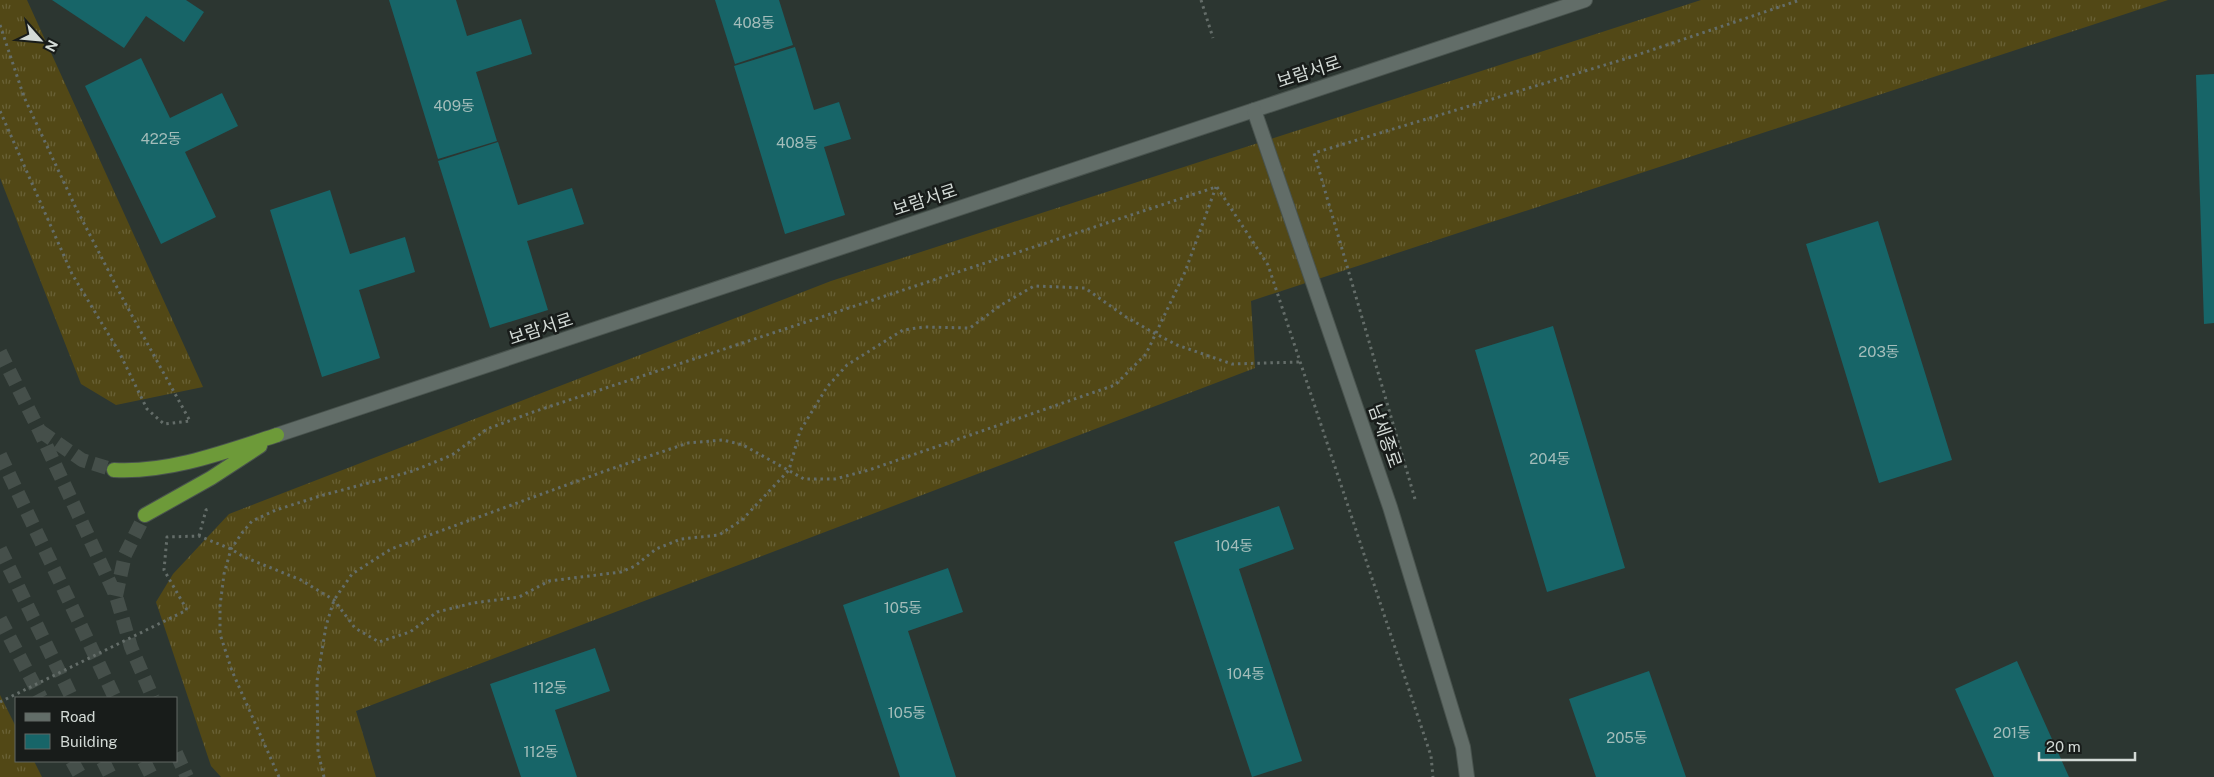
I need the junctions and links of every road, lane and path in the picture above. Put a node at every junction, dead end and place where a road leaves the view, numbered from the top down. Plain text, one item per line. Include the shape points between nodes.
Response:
1 (1201, 0) edge
2 (1585, 0) edge
3 (1800, 0) edge
4 (0, 25) edge
5 (1213, 38) dead end
6 (1254, 110) junction
7 (0, 111) edge
8 (1216, 186) junction
9 (1156, 334) junction
10 (1300, 362) junction
11 (277, 435) junction
12 (114, 470) tunnel mouth
13 (789, 470) junction
14 (214, 505) dead end
15 (1417, 507) dead end
16 (145, 516) tunnel mouth
17 (199, 536) junction
18 (231, 549) junction
19 (334, 600) junction
20 (0, 702) edge
21 (279, 777) edge
22 (324, 777) edge
23 (1433, 777) edge
24 (1467, 777) edge

1 - 5 path
2 - 6 street, 보람서로
3 - 15 path via 1628,58 1314,153
4 - 7 path via 24,97 75,206 190,421 164,424 147,409 118,350 72,274
6 - 11 street, 보람서로
6 - 24 street, 남세종로 via 1390,507 1463,747
8 - 9 path via 1185,272
8 - 10 path via 1268,265
8 - 18 path via 486,429 452,455 413,471 320,496 252,521
9 - 10 path via 1232,364
9 - 13 path via 1146,354 1115,385 835,479 804,479
9 - 13 path via 1085,288 1034,286 970,328 903,330 848,365 827,387 800,432
10 - 23 path via 1431,756
11 - 12 highway via 188,461 140,471
11 - 16 highway via 212,478
13 - 19 path via 743,446 723,440 688,443 391,549 352,574
13 - 19 path via 742,520 719,535 681,539 656,549 635,566 621,572 550,581 519,597 437,612 410,632 379,642 354,628
14 - 17 path via 206,510
17 - 18 path
17 - 20 path, bridge via 168,537 164,570 187,610
18 - 19 path via 301,580
18 - 21 path via 224,574 220,634 232,671
19 - 22 path via 317,681 318,752

